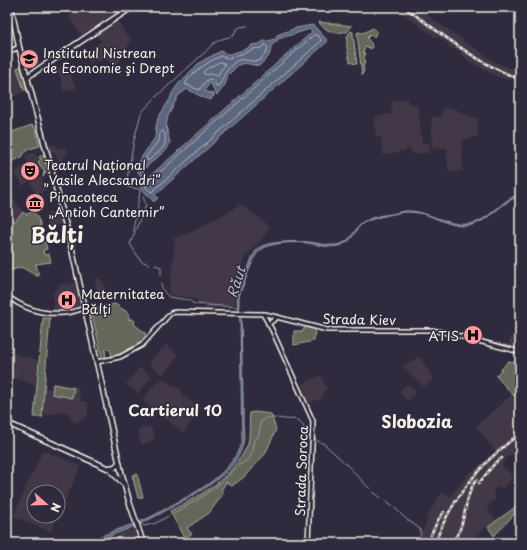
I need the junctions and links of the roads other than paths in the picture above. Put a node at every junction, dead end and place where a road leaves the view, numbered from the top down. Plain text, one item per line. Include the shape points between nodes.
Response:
1 (11, 7) edge
2 (132, 7) edge
3 (19, 48) junction
4 (7, 53) edge
5 (27, 77) junction
6 (7, 296) edge
7 (85, 308) junction
8 (263, 314) junction
9 (278, 317) junction
10 (268, 324) junction
11 (520, 352) edge
12 (97, 362) junction
13 (7, 423) edge
14 (119, 462) junction
15 (108, 468) junction
16 (118, 472) junction
17 (123, 483) junction
18 (126, 488) junction
19 (143, 543) edge
20 (308, 543) edge

1 - 3 main road
2 - 5 main road
3 - 4 main road
3 - 5 main road
5 - 7 main road
6 - 7 main road via 17,303 44,312 65,313
7 - 12 main road
8 - 9 main road, Strada Kiev
8 - 10 main road, Strada Soroca
8 - 12 main road, Strada Kiev via 172,312 142,345 120,357
9 - 10 main road
9 - 11 main road, Strada Kiev via 327,330 431,330
10 - 20 main road, Strada Soroca via 312,420
12 - 14 main road
13 - 15 main road
14 - 15 main road via 115,467
14 - 16 main road
15 - 16 main road
15 - 17 main road
16 - 17 main road
16 - 18 main road
17 - 18 main road
18 - 19 main road

